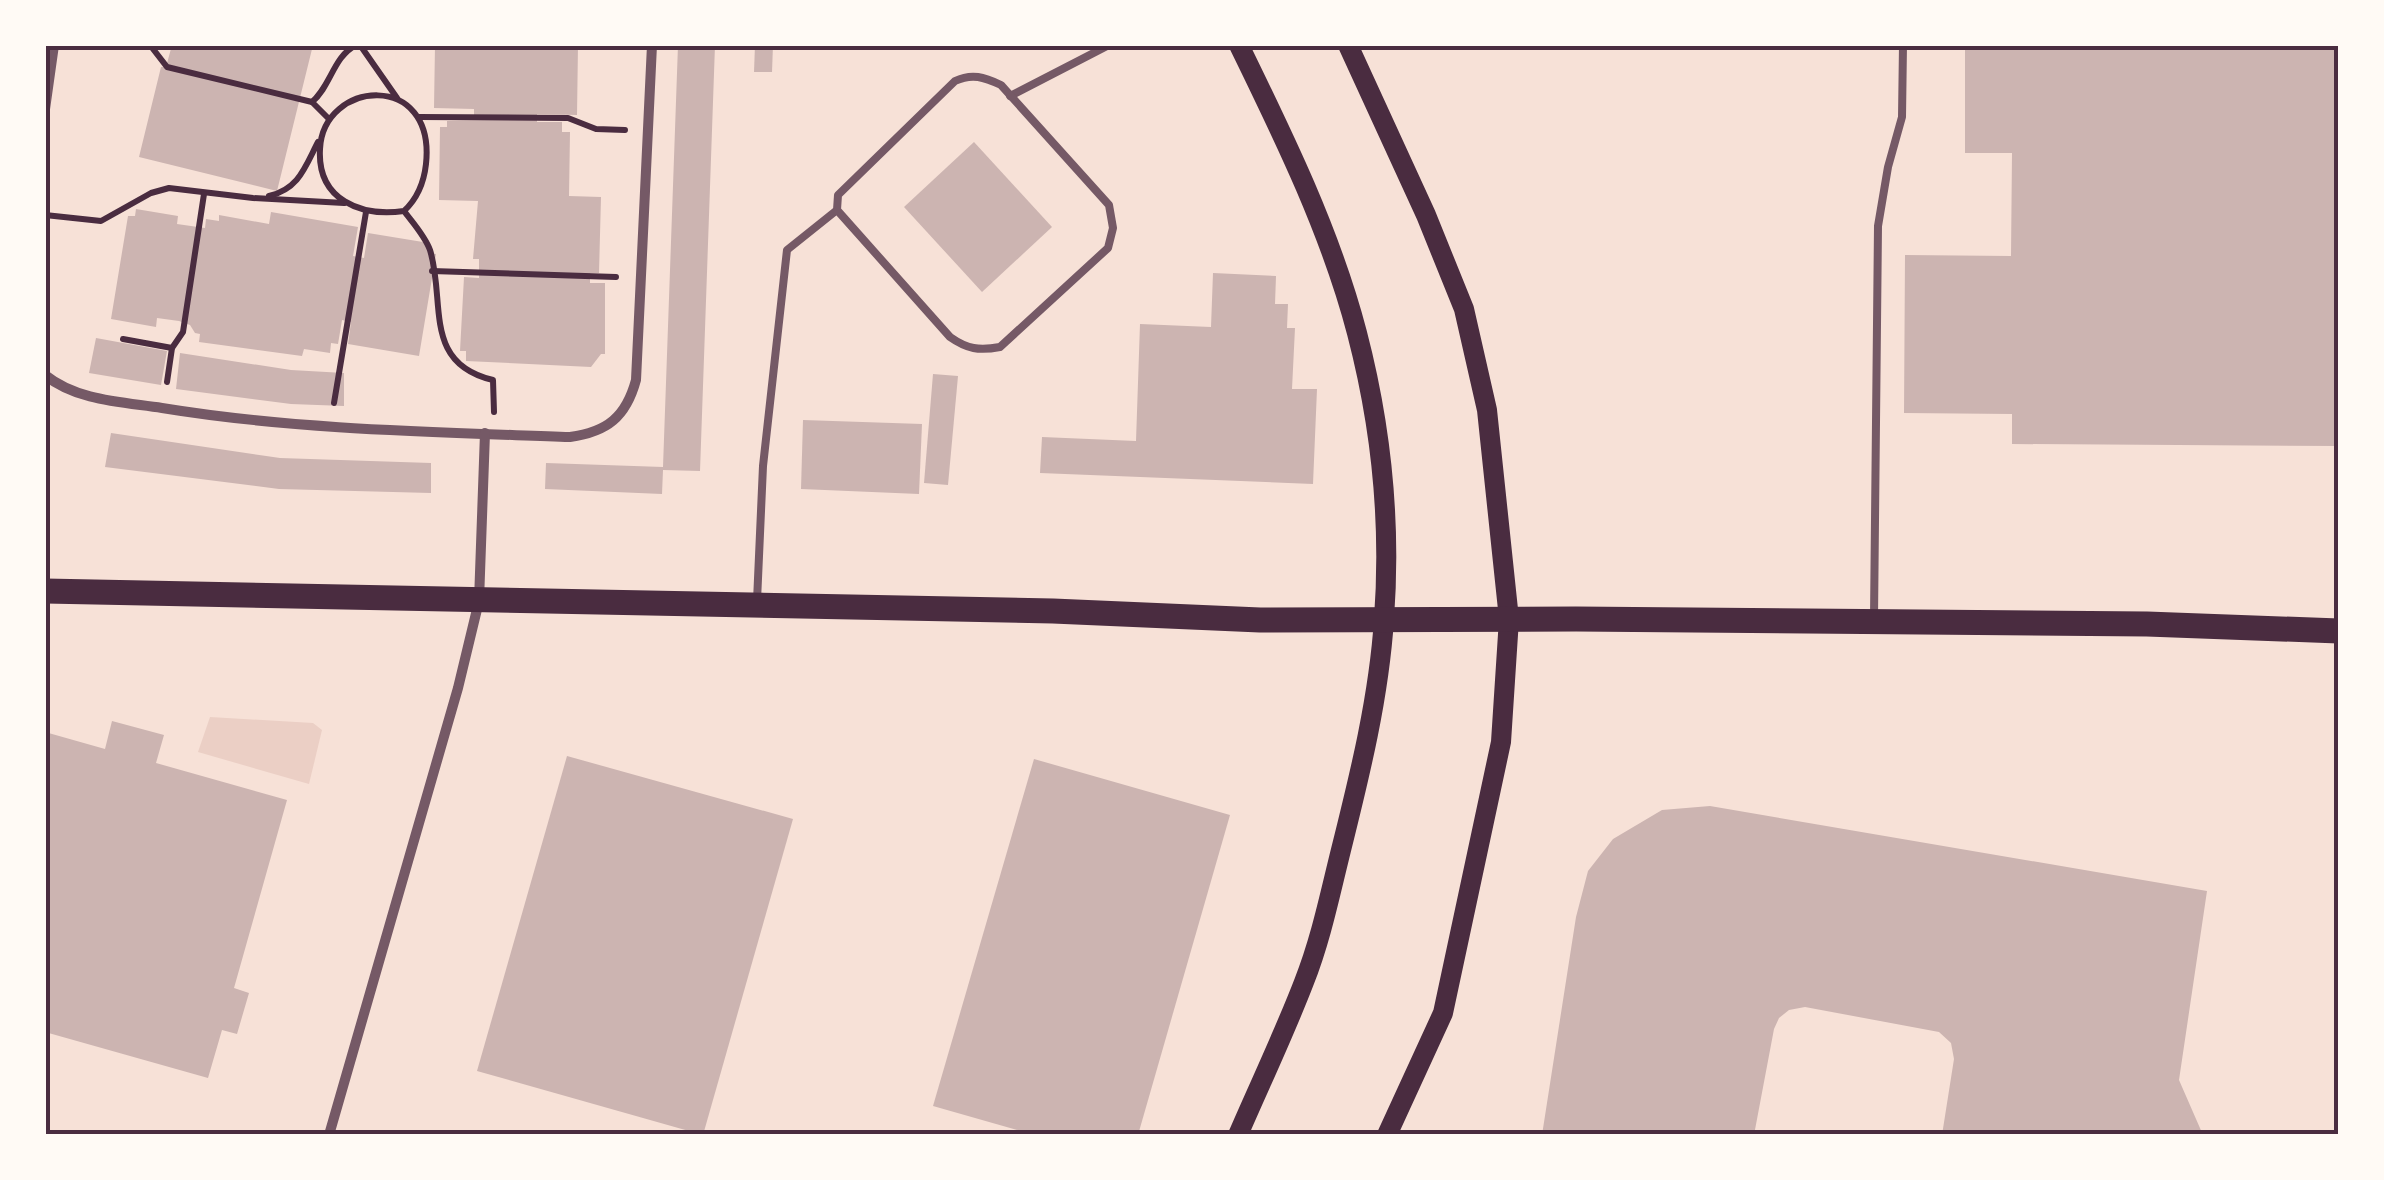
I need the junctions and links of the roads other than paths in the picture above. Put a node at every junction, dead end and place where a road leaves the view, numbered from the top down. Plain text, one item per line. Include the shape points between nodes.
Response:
1 (54, 45) edge
2 (652, 45) edge
3 (1110, 45) edge
4 (1239, 45) edge
5 (1348, 45) edge
6 (1904, 45) edge
7 (1010, 96) junction
8 (45, 110) edge
9 (837, 210) junction
10 (45, 375) edge
11 (490, 433) junction
12 (45, 591) edge
13 (480, 601) junction
14 (756, 608) junction
15 (1384, 619) junction
16 (1509, 619) junction
17 (1874, 624) junction
18 (2339, 631) edge
19 (329, 1135) edge
20 (1238, 1135) edge
21 (1387, 1135) edge

1 - 8 street
2 - 11 street via 636,380 626,410 602,430 570,436
3 - 7 lane
4 - 15 main road via 1300,179 1357,332 1384,493
5 - 16 main road via 1464,309 1486,410
6 - 17 lane via 1902,117 1878,226
7 - 9 lane via 985,77 954,81 838,195
7 - 9 lane via 1110,205 1113,228 1108,248 1000,347 981,351 950,337
9 - 14 lane via 787,250 763,466
10 - 11 street via 89,396 163,408 330,426
11 - 13 street
12 - 13 main road
13 - 14 main road
13 - 19 street
14 - 15 main road
15 - 16 main road
15 - 20 main road via 1366,751 1319,937
16 - 17 main road
16 - 21 main road via 1500,742 1443,1013
17 - 18 main road

